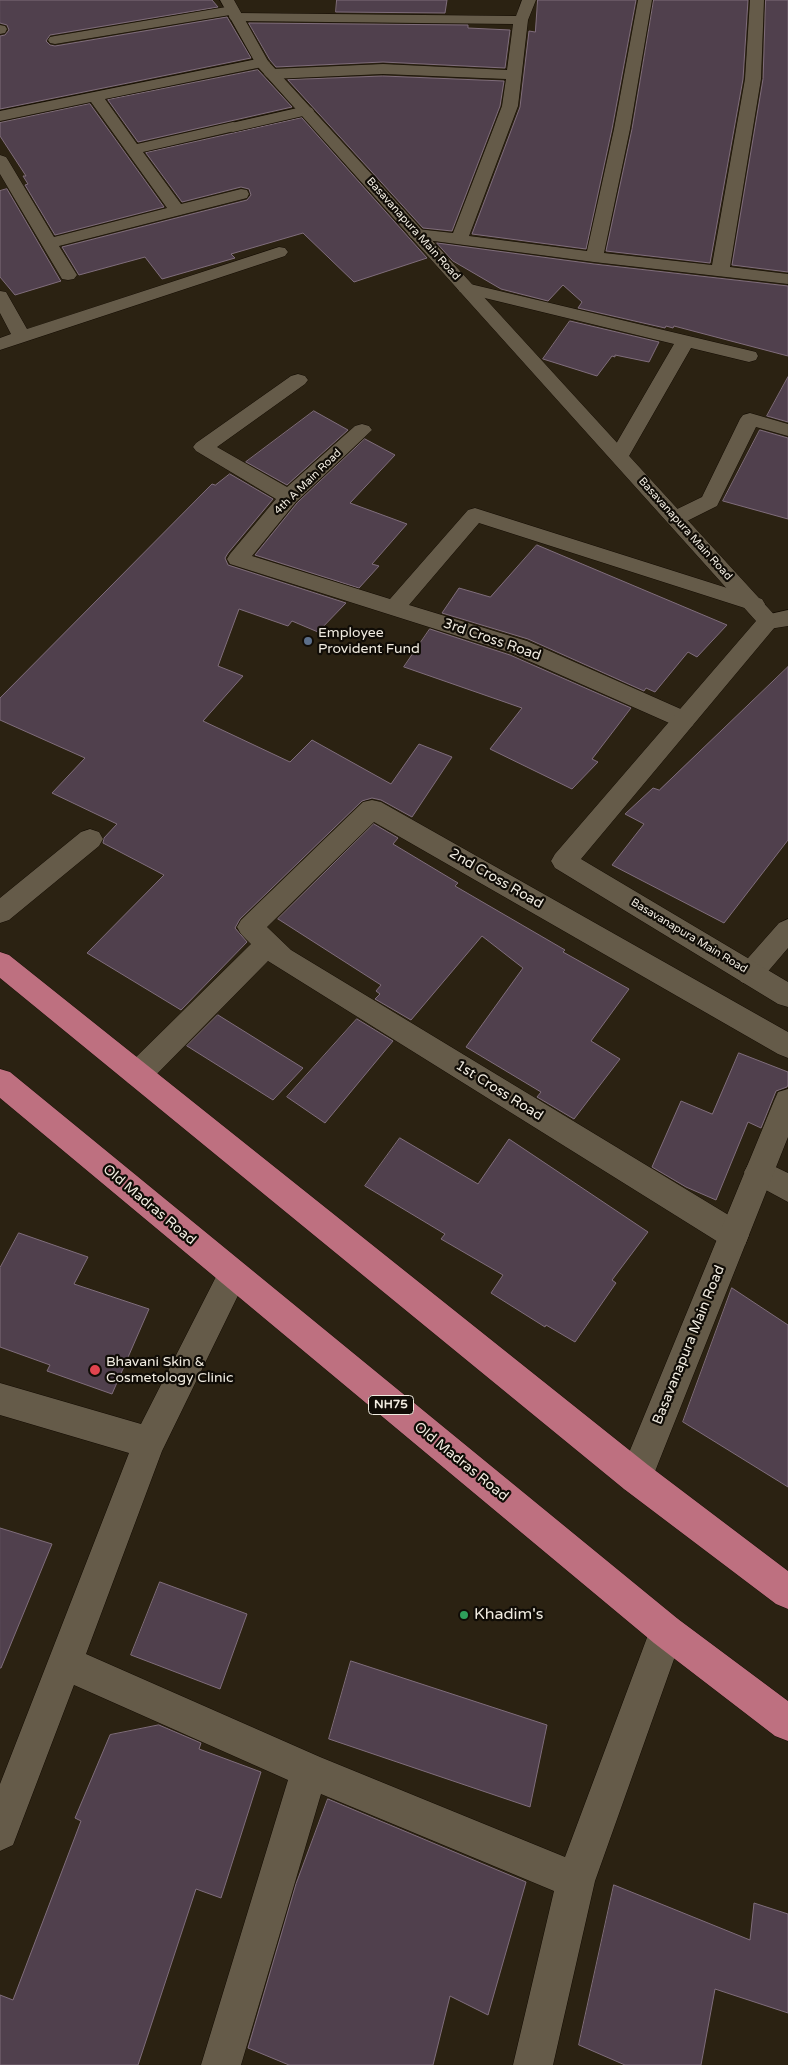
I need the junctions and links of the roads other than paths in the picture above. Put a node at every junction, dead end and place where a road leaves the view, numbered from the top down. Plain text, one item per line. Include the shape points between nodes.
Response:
1 (529, 0) edge
2 (645, 0) edge
3 (757, 0) edge
4 (232, 9) edge
5 (521, 20) junction
6 (55, 40) dead end
7 (267, 69) junction
8 (515, 75) junction
9 (95, 97) junction
10 (306, 111) junction
11 (0, 116) edge
12 (134, 150) junction
13 (0, 160) edge
14 (242, 194) dead end
15 (177, 210) junction
16 (418, 234) junction
17 (459, 240) junction
18 (49, 243) junction
19 (279, 252) dead end
20 (594, 257) junction
21 (720, 271) junction
22 (68, 275) dead end
23 (788, 278) edge
24 (466, 288) junction
25 (0, 296) edge
26 (20, 336) junction
27 (685, 341) junction
28 (0, 344) edge
29 (749, 356) dead end
30 (298, 380) dead end
31 (362, 430) dead end
32 (788, 430) edge
33 (619, 456) junction
34 (289, 497) junction
35 (676, 518) junction
36 (238, 559) joint
37 (754, 604) junction
38 (394, 608) junction
39 (778, 619) edge
40 (684, 720) junction
41 (90, 839) dead end
42 (0, 913) edge
43 (788, 930) edge
44 (267, 945) junction
45 (0, 963) edge
46 (750, 974) junction
47 (788, 996) edge
48 (788, 1046) edge
49 (138, 1074) junction
50 (0, 1081) edge
51 (788, 1101) edge
52 (759, 1172) junction
53 (788, 1189) edge
54 (734, 1235) junction
55 (233, 1275) junction
56 (0, 1399) edge
57 (149, 1443) junction
58 (636, 1478) junction
59 (788, 1592) edge
60 (666, 1631) junction
61 (64, 1662) junction
62 (788, 1723) edge
63 (310, 1770) junction
64 (0, 1832) edge
65 (576, 1881) junction
66 (221, 2065) edge
67 (533, 2065) edge

1 - 5 street
2 - 20 street via 626,111
3 - 21 street via 753,78
4 - 5 street
4 - 6 street
4 - 7 street, Basavanapura Main Road
5 - 8 street
7 - 8 street via 446,70
7 - 9 street
7 - 10 street, Basavanapura Main Road
8 - 17 street via 510,106
9 - 11 street
9 - 12 street
10 - 12 street
10 - 16 street, Basavanapura Main Road
12 - 15 street
13 - 18 street
14 - 15 street
15 - 18 street
16 - 17 street
16 - 24 street, Basavanapura Main Road
17 - 20 street
18 - 22 street
19 - 26 street
20 - 21 street
21 - 23 street
24 - 27 street
24 - 33 street, Basavanapura Main Road
25 - 26 street
26 - 28 street
27 - 29 street
27 - 33 street
30 - 34 street via 203,447
31 - 34 street, 4th A Main Road
32 - 35 street via 750,419 710,501
33 - 35 street, Basavanapura Main Road
34 - 36 street, 4th A Main Road
35 - 37 street, Basavanapura Main Road
36 - 38 street, 3rd Cross Road
37 - 38 street via 481,507
37 - 39 street, Basavanapura Main Road
38 - 40 street, 3rd Cross Road via 519,647
39 - 40 street, Basavanapura Main Road
40 - 46 street, Basavanapura Main Road via 564,861
41 - 42 street
43 - 46 street
44 - 48 street, 2nd Cross Road via 250,927 372,809
44 - 49 street
44 - 54 street, 1st Cross Road via 282,958
45 - 49 highway
46 - 47 street, Basavanapura Main Road
49 - 58 highway
50 - 55 highway, Old Madras Road / NH75
51 - 52 street, Basavanapura Main Road
52 - 53 street
52 - 54 street, Basavanapura Main Road
54 - 58 street, Basavanapura Main Road
55 - 57 street
55 - 60 highway, Old Madras Road / NH75
56 - 57 street
57 - 61 street
58 - 59 highway
60 - 62 highway, Old Madras Road / NH75
60 - 65 street
61 - 63 street
61 - 64 street
63 - 65 street
63 - 66 street
65 - 67 street

